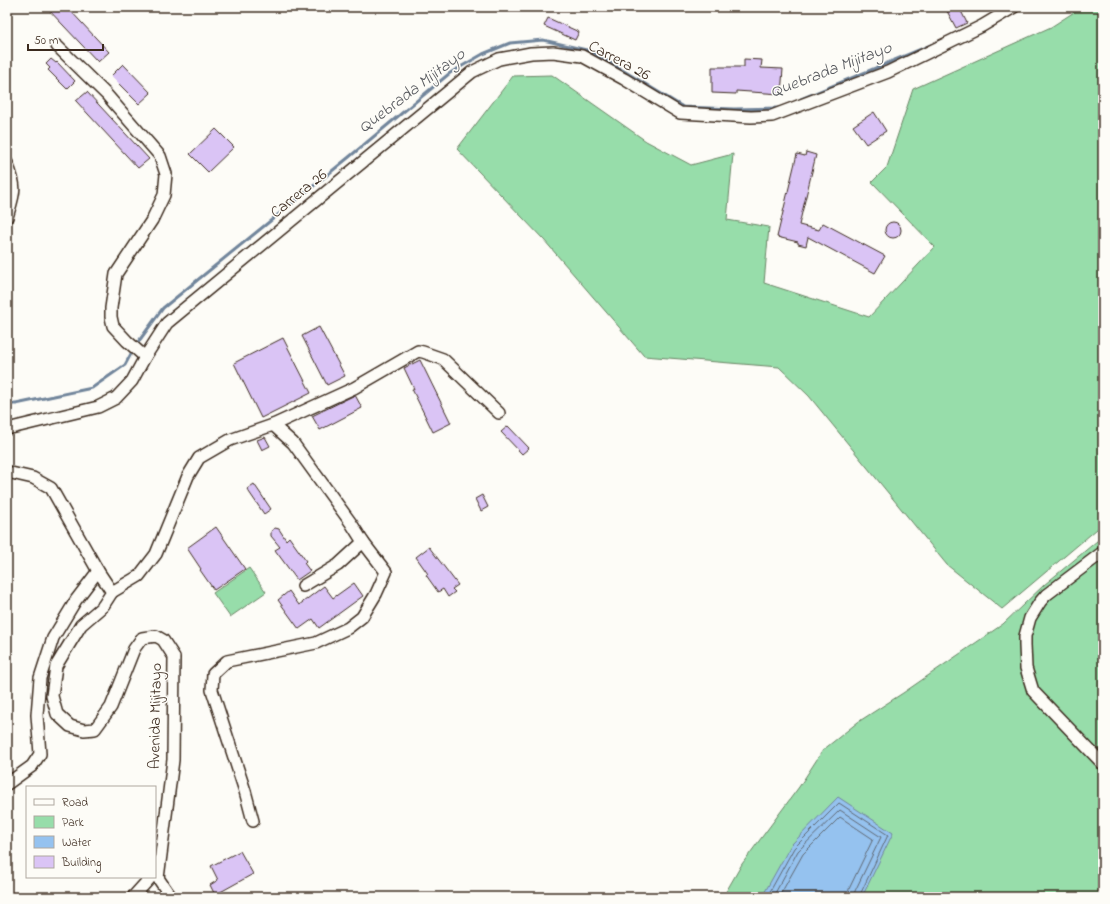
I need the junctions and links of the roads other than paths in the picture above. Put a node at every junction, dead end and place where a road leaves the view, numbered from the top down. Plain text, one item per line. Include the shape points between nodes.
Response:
1 (1014, 7) edge
2 (57, 46) dead end
3 (7, 162) edge
4 (7, 217) edge
5 (145, 356) junction
6 (499, 413) dead end
7 (273, 425) junction
8 (7, 429) edge
9 (7, 472) edge
10 (363, 542) junction
11 (1103, 552) edge
12 (98, 571) junction
13 (303, 586) dead end
14 (112, 592) junction
15 (1103, 764) edge
16 (7, 784) edge
17 (253, 821) dead end
18 (157, 870) edge
19 (150, 878) edge
20 (133, 897) edge
21 (171, 897) edge

1 - 5 street, Carrera 26 via 982,26 888,72 772,116 680,113 582,56 553,52 500,59 472,72 168,323
2 - 5 street via 106,94 160,156 166,174 164,195 152,220 116,274 111,317 113,326
3 - 4 street via 14,181 14,194
5 - 8 street, Carrera 26 via 132,381 116,398 98,407
6 - 7 street via 443,359 418,352 354,388
7 - 10 street via 293,443
7 - 14 street via 230,440 199,458 188,476 156,554 139,576
9 - 12 street via 33,478 51,488
10 - 13 street via 338,565
10 - 17 street via 386,572 362,617 348,628 316,643 227,660 213,674 212,690
11 - 15 street via 1040,602 1027,627 1025,645 1026,668 1033,691
12 - 14 street
12 - 16 street via 76,600 53,638 40,678 37,715 40,754 32,766
14 - 18 street, Avenida Mijitayo via 103,606 81,625 56,666 52,696 57,714 70,726 84,730 95,729 112,707 134,649 142,638 156,636 163,640 174,657 173,760
18 - 21 street via 158,878
19 - 20 street

